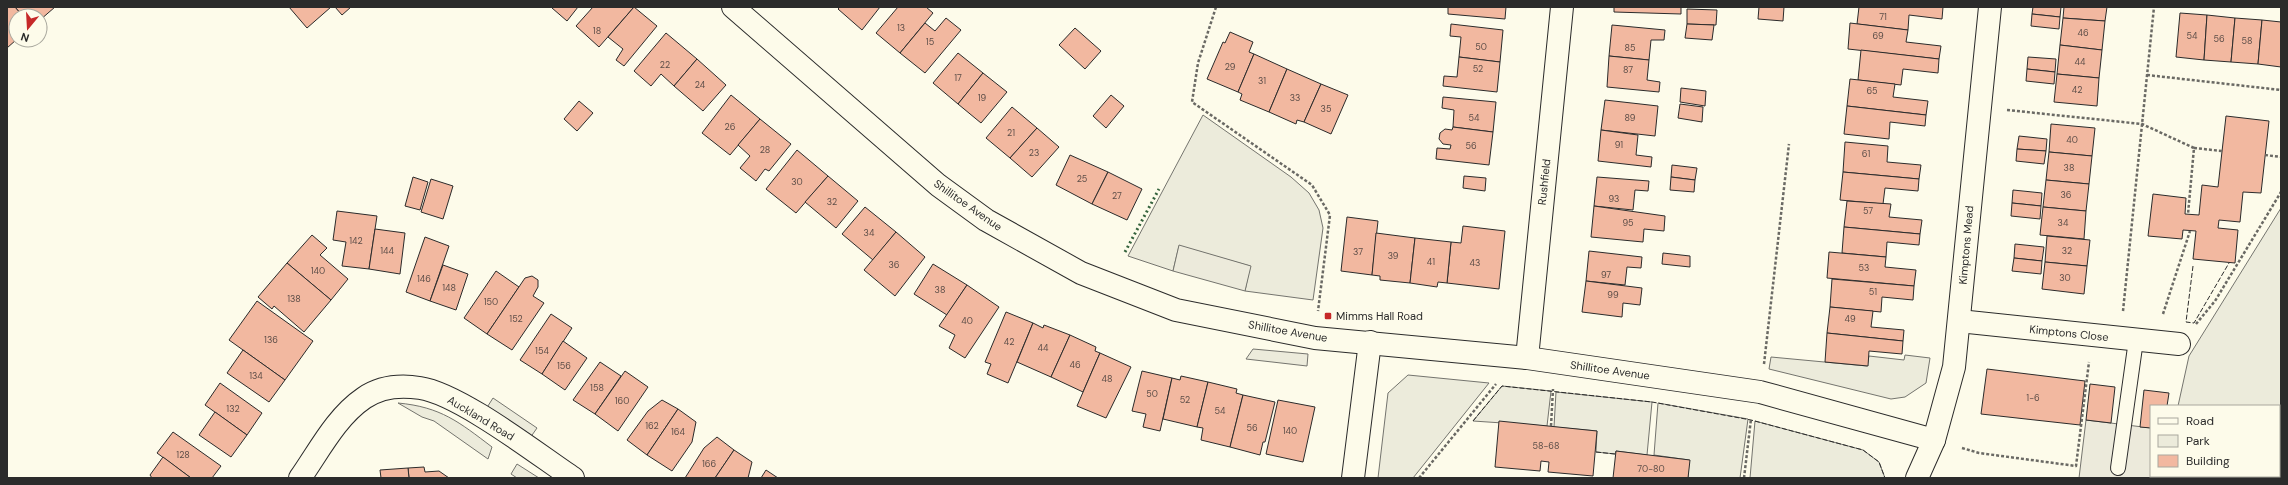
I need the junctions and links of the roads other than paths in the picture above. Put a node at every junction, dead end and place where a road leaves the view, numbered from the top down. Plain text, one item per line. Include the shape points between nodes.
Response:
1 (733, 7) edge
2 (1562, 7) edge
3 (1990, 7) edge
4 (1959, 321) junction
5 (2136, 340) junction
6 (1370, 342) junction
7 (2179, 344) road end
8 (1522, 357) junction
9 (1934, 440) junction
10 (2118, 468) dead end
11 (300, 478) edge
12 (573, 478) edge
13 (1353, 478) edge
14 (1917, 478) edge

1 - 6 street, Shillitoe Avenue via 938,186 986,220 1080,273 1176,310 1315,338
2 - 8 street, Rushfield
3 - 4 street, Kimptons Mead
4 - 5 street, Kimptons Close
4 - 9 street, Kimptons Mead via 1954,367
5 - 7 street, Kimptons Close
5 - 10 lane
6 - 8 street, Shillitoe Avenue
6 - 13 street
8 - 9 street, Shillitoe Avenue via 1758,392
9 - 14 street, Kimptons Mead
11 - 12 street, Auckland Road via 344,415 365,397 390,387 420,388 443,395 477,414

